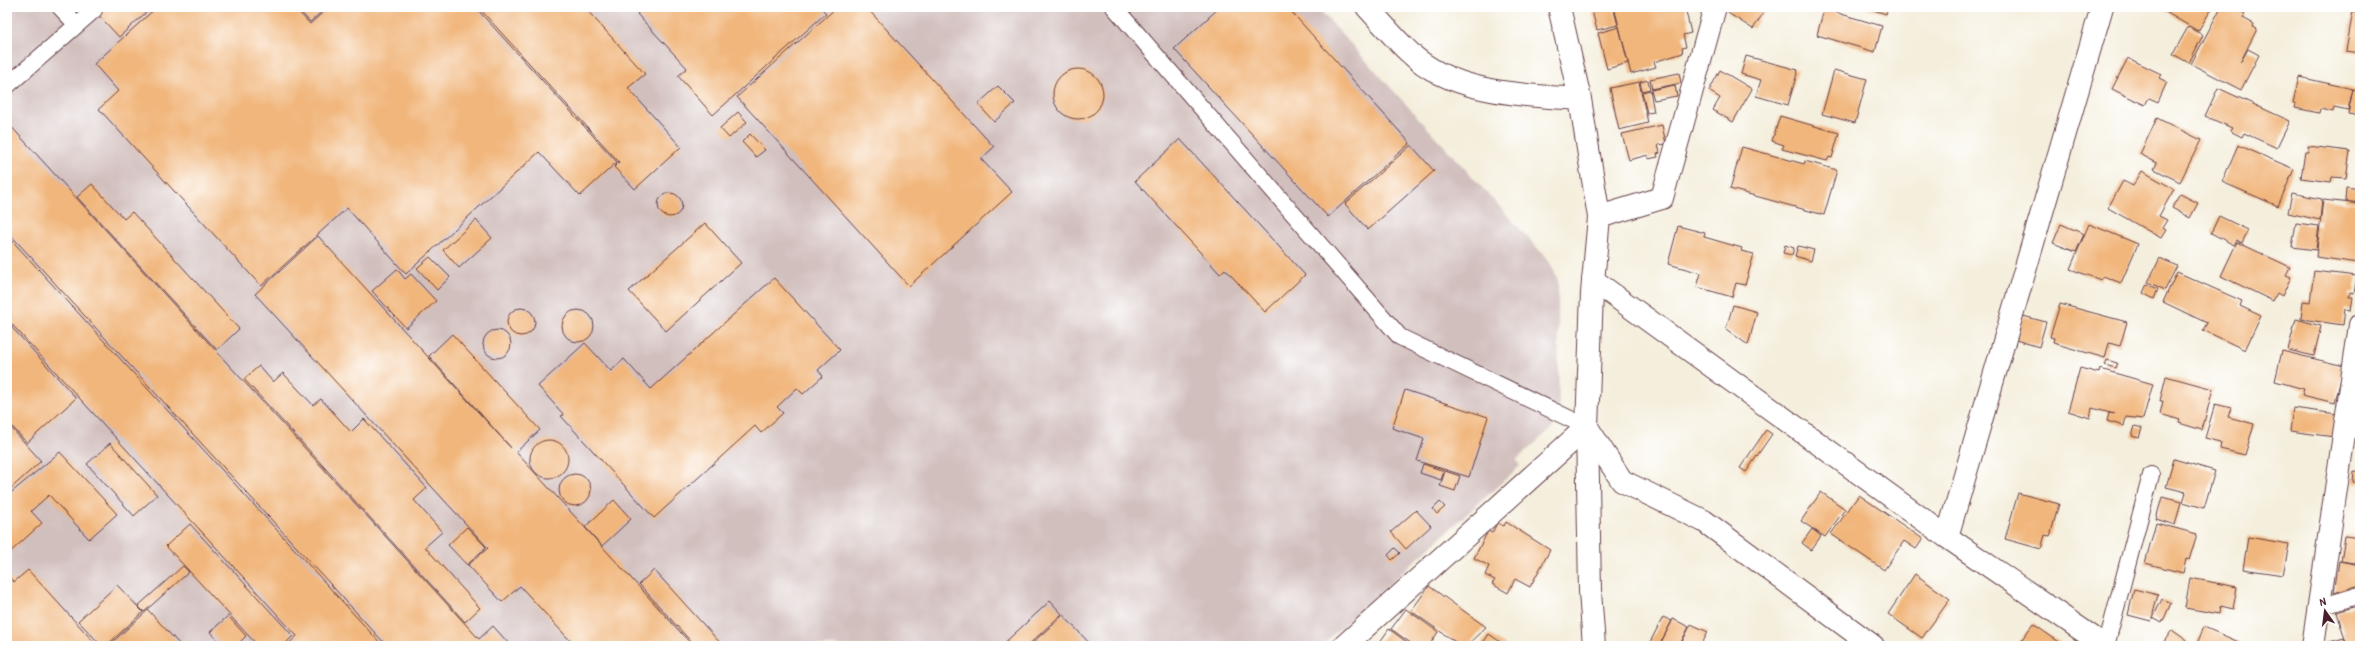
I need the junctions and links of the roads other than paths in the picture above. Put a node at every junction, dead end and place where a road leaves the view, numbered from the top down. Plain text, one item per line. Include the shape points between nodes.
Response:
1 (60, 7) edge
2 (1114, 7) edge
3 (1367, 7) edge
4 (1559, 7) edge
5 (1715, 7) edge
6 (2102, 7) edge
7 (94, 10) dead end
8 (77, 25) junction
9 (7, 86) edge
10 (1580, 100) junction
11 (1599, 217) junction
12 (1593, 280) junction
13 (2360, 325) edge
14 (1587, 427) junction
15 (2151, 475) dead end
16 (1947, 537) junction
17 (2360, 595) edge
18 (2320, 607) junction
19 (1344, 646) edge
20 (1594, 646) edge
21 (1872, 646) edge
22 (2106, 646) edge
23 (2313, 646) edge

1 - 8 lane
2 - 14 lane via 1400,337
3 - 10 street via 1409,53 1429,68 1451,78 1521,95
4 - 10 street
5 - 11 street via 1662,198
6 - 16 street
7 - 8 lane
8 - 9 lane
10 - 11 street
11 - 12 street
12 - 14 street
12 - 16 street
13 - 18 street
14 - 19 street
14 - 20 street via 1590,591
14 - 21 street via 1622,481 1704,521
15 - 22 lane
16 - 22 street
17 - 18 lane
18 - 23 street

